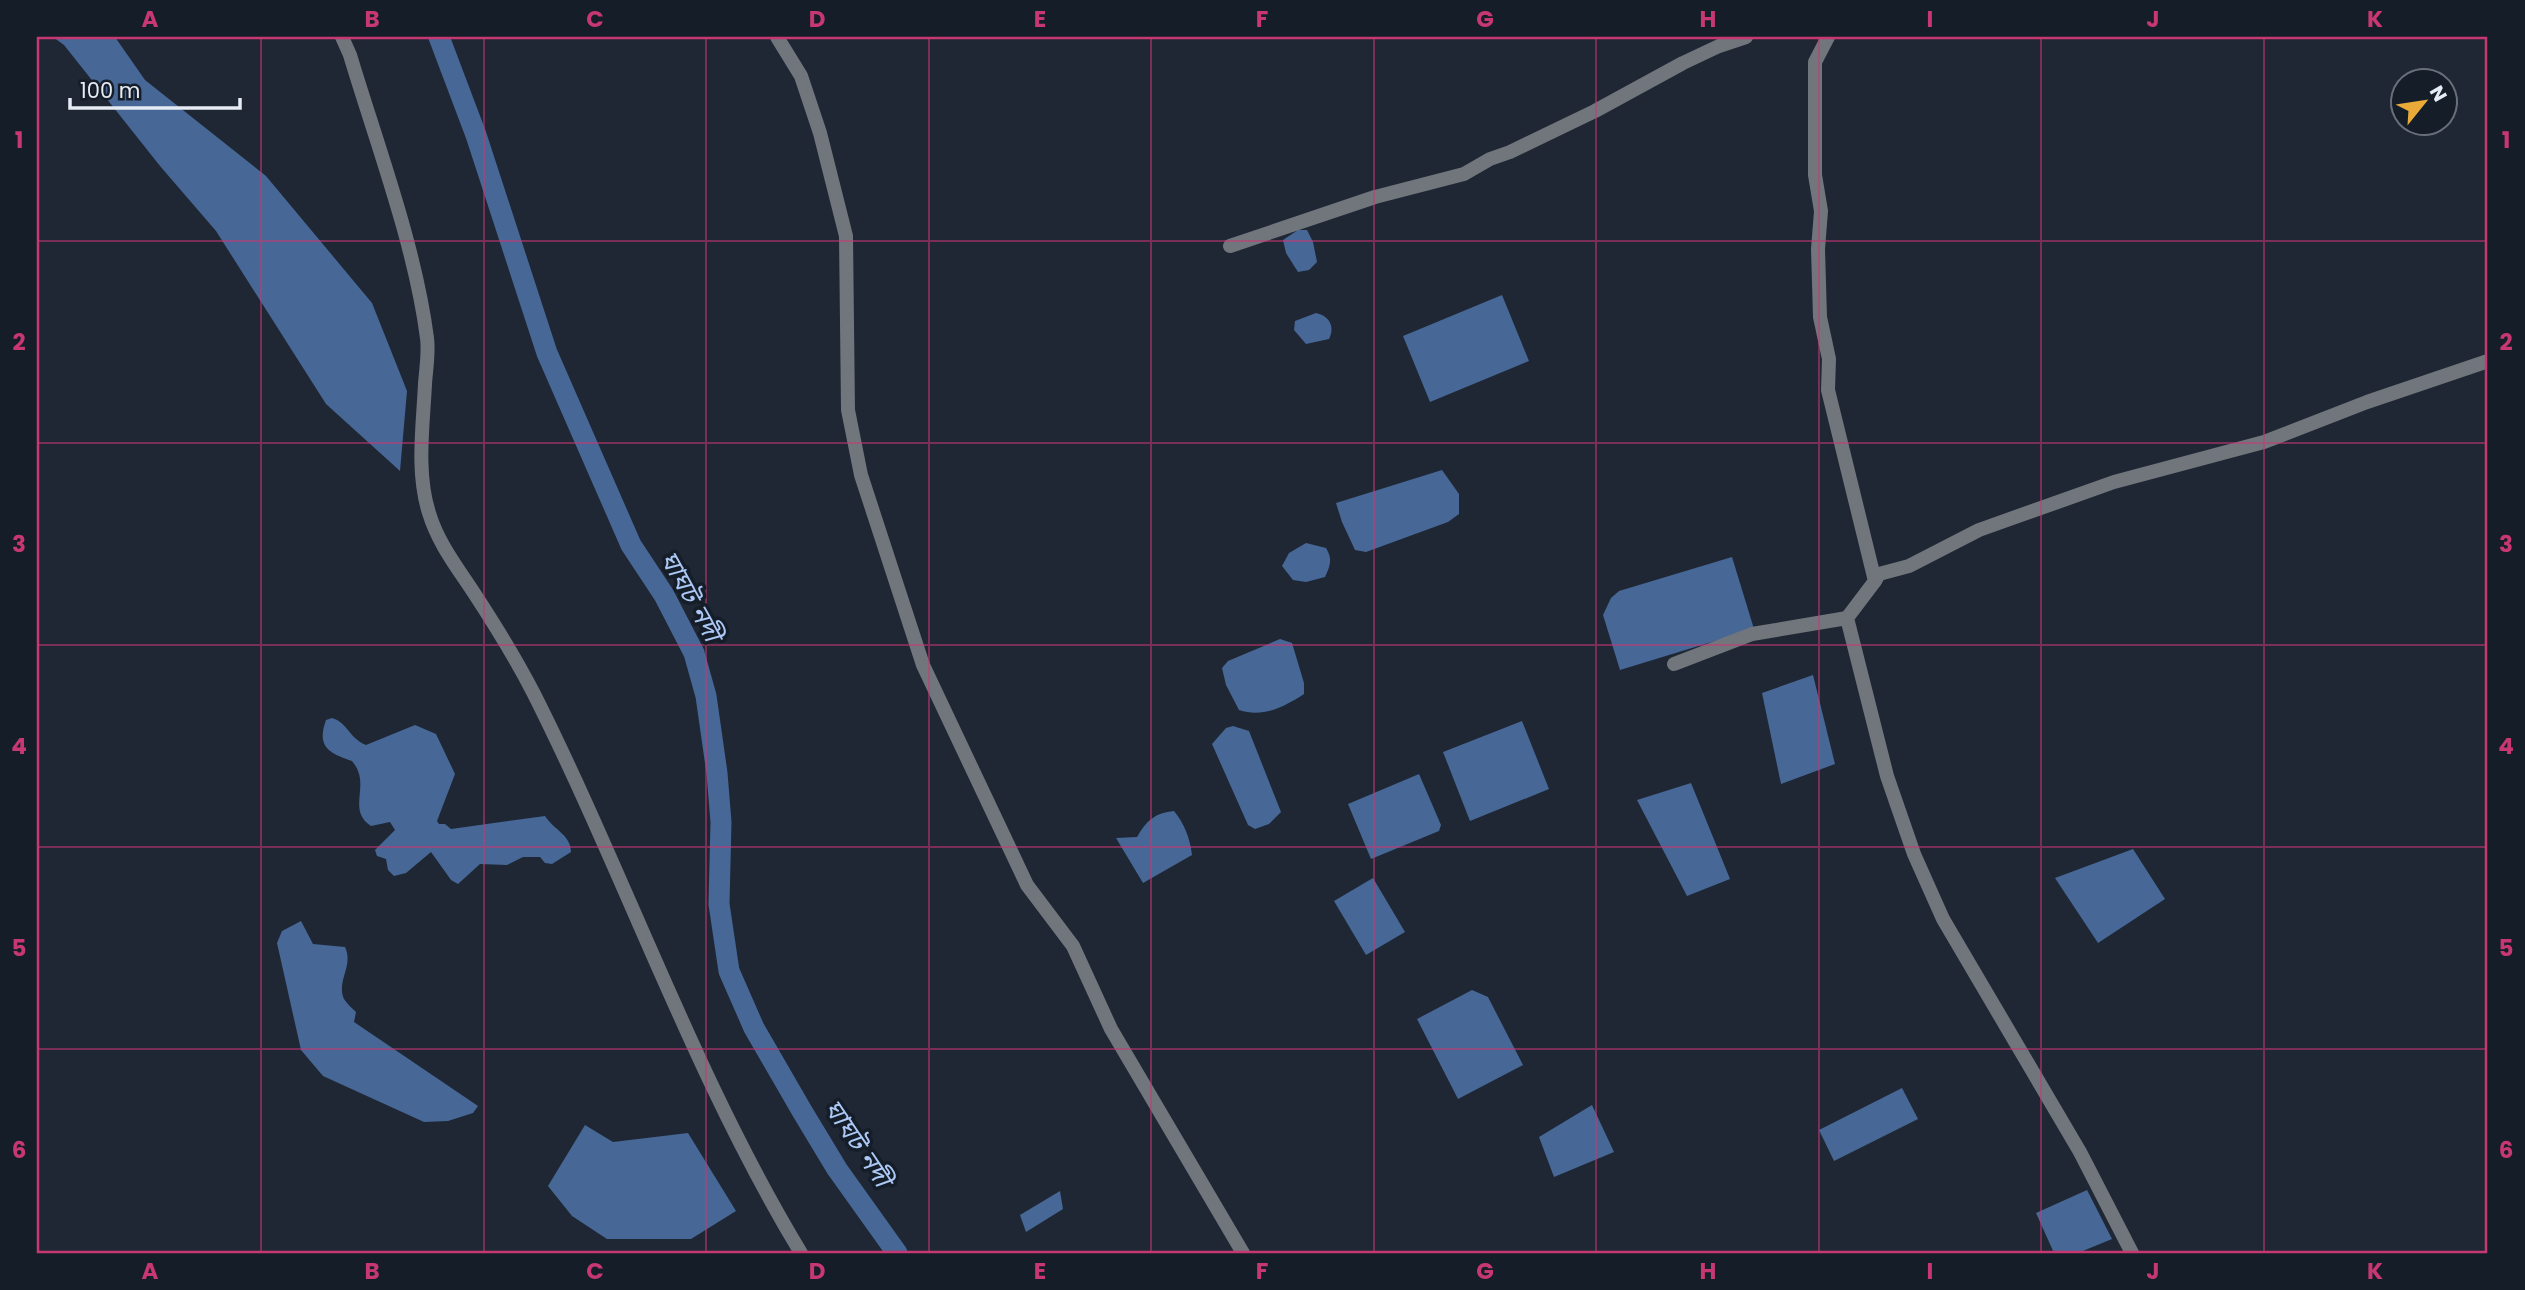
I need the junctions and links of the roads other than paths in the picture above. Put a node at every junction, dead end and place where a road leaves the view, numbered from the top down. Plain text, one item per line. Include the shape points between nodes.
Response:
1 (342, 37) edge
2 (778, 37) edge
3 (1746, 37) edge
4 (1828, 37) edge
5 (1230, 246) dead end
6 (2488, 361) edge
7 (1875, 581) junction
8 (1847, 618) junction
9 (1674, 664) dead end
10 (802, 1253) edge
11 (1244, 1253) edge
12 (2132, 1253) edge

1 - 10 street via 419,292 428,342 421,482 430,515 440,541 533,691 699,1061 769,1200
2 - 11 street via 800,76 820,133 846,236 848,410 860,475 923,665 1027,885 1073,946 1111,1029
3 - 5 street via 1683,63 1464,174 1375,197
4 - 7 street via 1815,62 1820,317 1829,359 1828,390
6 - 7 street via 2264,442 2114,482 1979,530 1909,566 1879,574
7 - 8 street
8 - 9 street via 1752,634
8 - 12 street via 1887,776 1943,919 2080,1152

